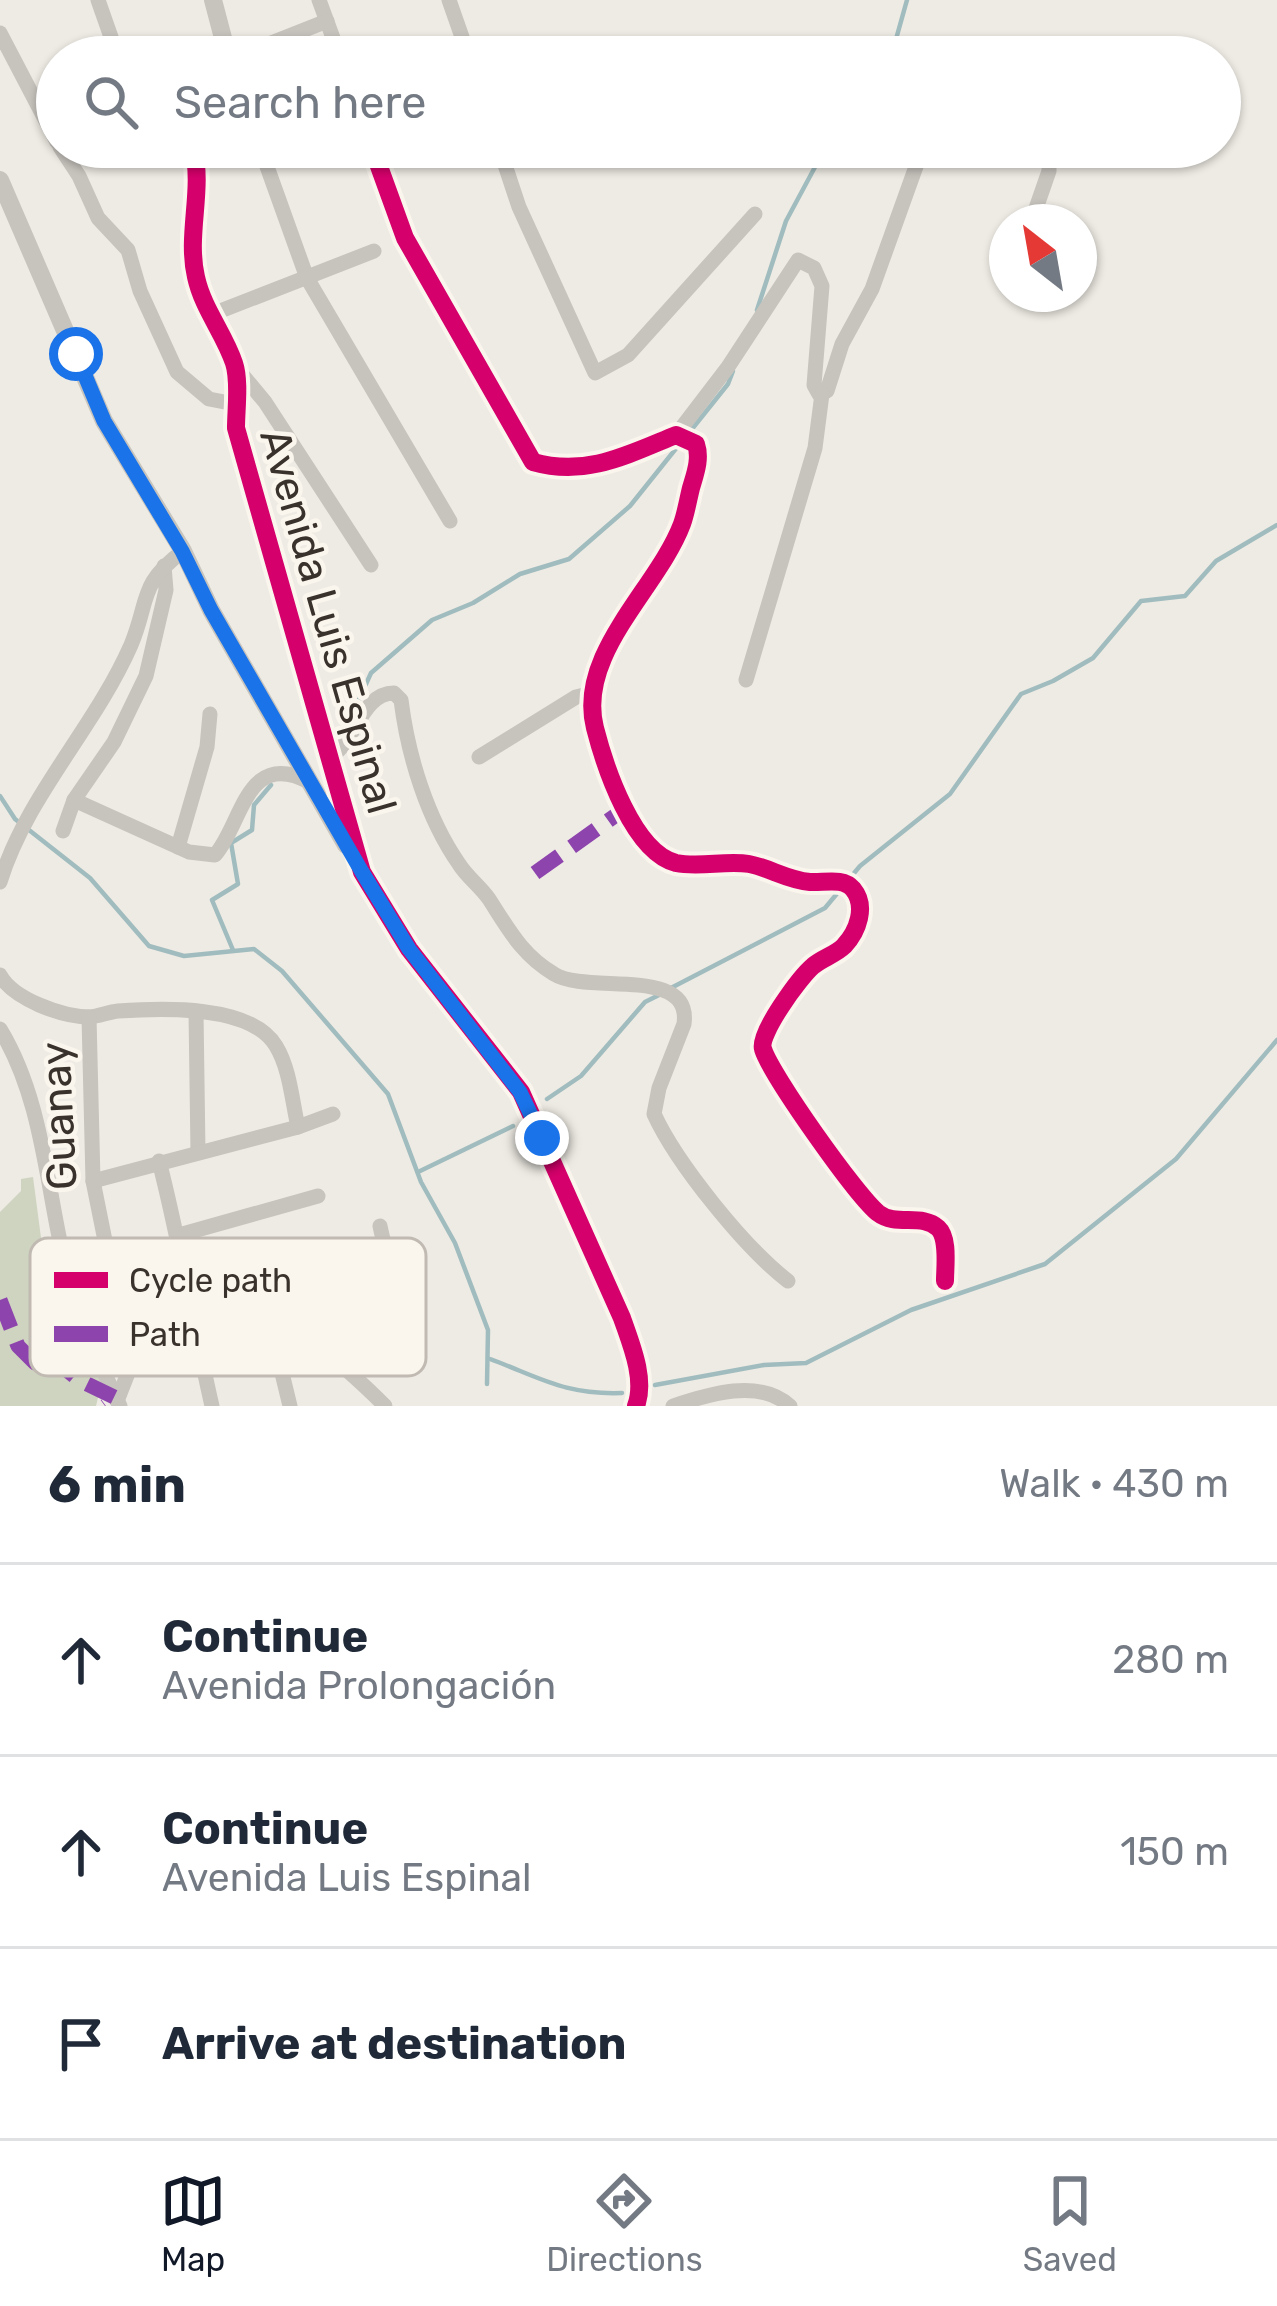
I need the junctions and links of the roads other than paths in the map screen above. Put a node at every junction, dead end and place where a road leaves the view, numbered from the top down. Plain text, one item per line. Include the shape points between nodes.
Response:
1 (98, 0) edge
2 (213, 0) edge
3 (319, 0) edge
4 (449, 0) edge
5 (327, 21) junction
6 (0, 32) edge
7 (111, 36) edge
8 (225, 36) edge
9 (287, 36) edge
10 (332, 36) edge
11 (462, 36) edge
12 (36, 101) edge
13 (71, 168) edge
14 (198, 168) edge
15 (268, 168) edge
16 (380, 168) edge
17 (506, 168) edge
18 (915, 168) edge
19 (1049, 168) edge
20 (0, 180) edge
21 (1038, 204) edge
22 (755, 214) dead end
23 (374, 251) dead end
24 (307, 278) junction
25 (210, 315) junction
26 (235, 366) junction
27 (822, 394) junction
28 (236, 404) junction
29 (676, 436) junction
30 (450, 521) dead end
31 (182, 551) junction
32 (371, 565) dead end
33 (164, 566) junction
34 (746, 680) dead end
35 (592, 693) junction
36 (210, 714) dead end
37 (332, 757) junction
38 (479, 757) dead end
39 (309, 782) junction
40 (74, 800) junction
41 (63, 832) dead end
42 (178, 848) junction
43 (362, 872) junction
44 (0, 882) edge
45 (0, 974) edge
46 (196, 1012) junction
47 (89, 1017) junction
48 (0, 1029) edge
49 (333, 1114) dead end
50 (298, 1127) junction
51 (198, 1151) junction
52 (159, 1161) junction
53 (93, 1181) junction
54 (318, 1196) dead end
55 (380, 1226) dead end
56 (178, 1235) junction
57 (61, 1238) edge
58 (104, 1238) edge
59 (178, 1238) edge
60 (382, 1238) edge
61 (945, 1280) dead end
62 (788, 1281) dead end
63 (104, 1376) edge
64 (205, 1376) edge
65 (283, 1376) edge
66 (353, 1376) edge
67 (638, 1401) edge
68 (118, 1403) edge
69 (212, 1406) edge
70 (290, 1406) edge
71 (385, 1406) edge
72 (673, 1406) edge
73 (790, 1406) edge

1 - 7 street
2 - 8 street
3 - 5 street
4 - 11 street
5 - 9 street
5 - 10 street
6 - 12 street
13 - 28 street via 98,218 128,250 177,372 209,399
14 - 25 street, Avenida Luis Espinal via 195,274
15 - 24 street
16 - 29 street via 405,238 533,462 595,466
17 - 22 street via 595,373 628,355
18 - 27 street via 872,289
19 - 21 street
20 - 31 street via 104,421
23 - 24 street
24 - 25 street
24 - 30 street
25 - 26 street, Avenida Luis Espinal
26 - 28 street, Avenida Luis Espinal
26 - 32 street
27 - 29 street via 814,358 822,286 814,268 798,260
27 - 34 street via 814,448
28 - 37 street, Avenida Luis Espinal via 236,428
29 - 35 street via 699,453 682,524 613,635
31 - 33 street
31 - 39 street
33 - 40 street via 146,676
33 - 44 street via 147,586 132,643 97,713 22,824
35 - 38 street
35 - 61 street via 605,760 653,852 683,864 749,864 854,890 860,915 847,942 805,974 765,1029 763,1049 878,1213 938,1227
36 - 42 street
37 - 43 street, Avenida Luis Espinal
37 - 62 street via 372,701 394,693 448,847 519,948 563,979 659,988 677,997 684,1024 654,1114 717,1210
39 - 42 street via 280,774 248,791 215,855
39 - 43 street
40 - 41 street
40 - 42 street
43 - 67 street, Avenida Luis Espinal via 409,949 520,1092 634,1353
45 - 47 street via 18,996
46 - 47 street
46 - 50 street via 263,1030 285,1066
46 - 51 street
47 - 53 street, Guanay
48 - 57 street via 37,1125
49 - 50 street
50 - 51 street
51 - 52 street
52 - 53 street
52 - 56 street
53 - 58 street, Guanay
54 - 56 street
55 - 60 street
56 - 59 street
63 - 68 street
64 - 69 street
65 - 70 street
66 - 71 street
72 - 73 street via 746,1390 776,1394

